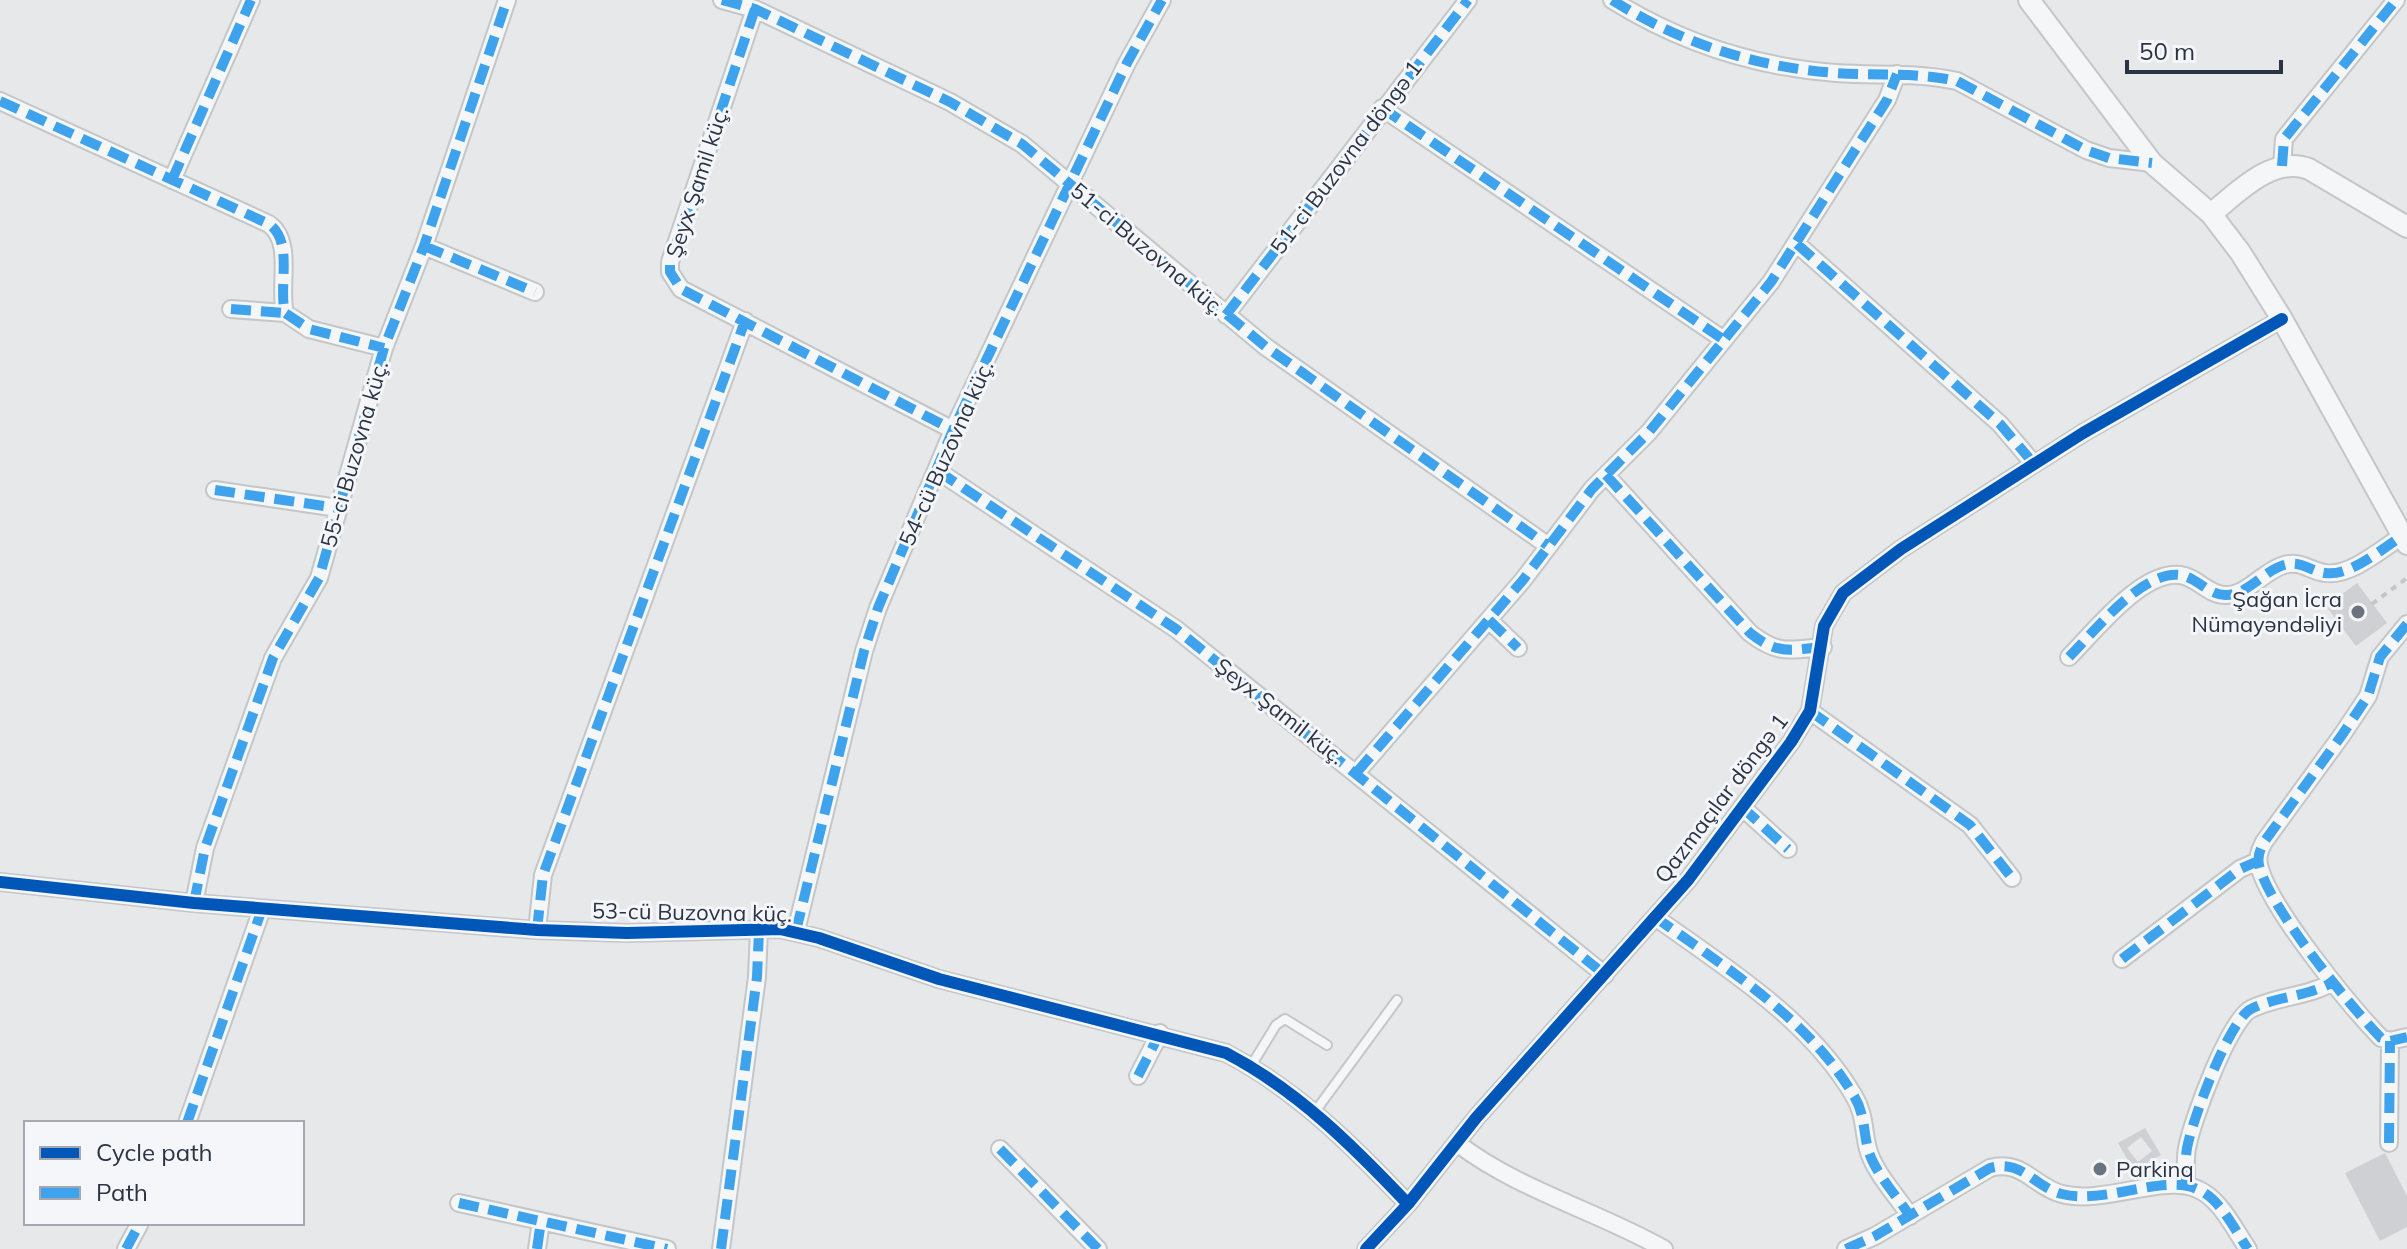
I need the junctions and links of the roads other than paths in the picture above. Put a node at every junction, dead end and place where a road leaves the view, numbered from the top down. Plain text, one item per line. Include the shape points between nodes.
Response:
1 (251, 0) edge
2 (507, 0) edge
3 (1162, 0) edge
4 (1468, 0) edge
5 (1612, 0) edge
6 (2029, 0) edge
7 (2396, 0) edge
8 (726, 1) edge
9 (755, 9) junction
10 (1897, 74) junction
11 (0, 101) edge
12 (1382, 108) junction
13 (2152, 163) junction
14 (2282, 166) junction
15 (172, 180) junction
16 (1071, 185) junction
17 (2211, 214) junction
18 (2407, 227) edge
19 (1797, 244) junction
20 (424, 246) junction
21 (535, 292) dead end
22 (231, 309) dead end
23 (285, 313) junction
24 (1226, 315) junction
25 (2282, 319) junction
26 (745, 321) junction
27 (1724, 340) junction
28 (384, 348) junction
29 (953, 430) junction
30 (2034, 464) junction
31 (938, 471) junction
32 (1606, 475) junction
33 (215, 490) dead end
34 (338, 508) junction
35 (2405, 540) edge
36 (1547, 545) junction
37 (1489, 620) junction
38 (2407, 624) edge
39 (1823, 647) junction
40 (1518, 648) dead end
41 (2069, 657) dead end
42 (1810, 711) junction
43 (1357, 772) junction
44 (1742, 807) junction
45 (1788, 849) dead end
46 (2258, 861) junction
47 (2012, 878) dead end
48 (0, 882) edge
49 (194, 903) junction
50 (262, 909) junction
51 (1655, 917) junction
52 (537, 930) junction
53 (759, 930) junction
54 (796, 931) junction
55 (2122, 959) dead end
56 (1605, 975) junction
57 (2333, 982) junction
58 (1397, 1000) dead end
59 (1160, 1033) junction
60 (2399, 1039) edge
61 (1327, 1045) dead end
62 (1251, 1066) junction
63 (1138, 1076) dead end
64 (1314, 1113) junction
65 (188, 1121) edge
66 (1457, 1143) junction
67 (2389, 1143) dead end
68 (1000, 1149) dead end
69 (2186, 1185) junction
70 (459, 1203) dead end
71 (1408, 1204) junction
72 (1910, 1216) junction
73 (541, 1221) junction
74 (139, 1225) edge
75 (1384, 1242) edge
76 (126, 1249) edge
77 (537, 1249) edge
78 (667, 1249) edge
79 (721, 1249) edge
80 (1098, 1249) edge
81 (1366, 1249) edge
82 (1664, 1249) edge
83 (1846, 1249) edge
84 (2248, 1249) edge

1 - 15 street
2 - 20 street, 55-ci Buzovna küç.
3 - 16 street, 54-cü Buzovna küç.
4 - 12 street, 51-ci Buzovna döngə 1
5 - 10 street via 1666,30 1737,58 1814,71
6 - 13 street
7 - 14 street via 2284,139
8 - 9 street, 51-ci Buzovna küç.
9 - 16 street, 51-ci Buzovna küç. via 984,119
9 - 26 street, Şeyx Şamil küç. via 670,262 681,289
10 - 13 street via 1957,81 2086,150
10 - 19 street via 1887,100
11 - 15 street
12 - 24 street, 51-ci Buzovna döngə 1
12 - 27 street
13 - 17 street
14 - 17 street
14 - 18 street via 2309,169
15 - 23 street via 279,232
16 - 24 street, 51-ci Buzovna küç.
16 - 29 street, 54-cü Buzovna küç.
17 - 25 street
19 - 27 street
19 - 30 street via 2000,424
20 - 21 street
20 - 28 street, 55-ci Buzovna küç.
22 - 23 street
23 - 28 street via 309,329
24 - 36 street, 51-ci Buzovna küç.
25 - 30 street, Qazmaçılar döngə 1
25 - 35 street
26 - 29 street, Şeyx Şamil küç.
26 - 52 street via 543,875
27 - 32 street via 1649,432
28 - 34 street, 55-ci Buzovna küç.
29 - 31 street, 54-cü Buzovna küç.
30 - 39 street, Qazmaçılar döngə 1 via 1901,549 1843,593 1828,615
31 - 43 street, Şeyx Şamil küç. via 1176,629
31 - 54 street, 54-cü Buzovna küç. via 864,651
32 - 36 street
32 - 39 street via 1750,633 1781,651
33 - 34 street
34 - 49 street, 55-ci Buzovna küç. via 313,593 273,658 205,848
35 - 41 street via 2344,570 2323,573 2287,564 2227,595 2189,577 2166,575 2125,600
36 - 37 street
37 - 40 street
37 - 43 street
38 - 46 street via 2380,657 2373,685 2351,722 2264,842
39 - 42 street, Qazmaçılar döngə 1
42 - 44 street, Qazmaçılar döngə 1
42 - 47 street via 1970,825
43 - 56 street, Şeyx Şamil küç.
44 - 45 street
44 - 51 street, Qazmaçılar döngə 1
46 - 55 street via 2240,869
46 - 57 street via 2266,883
48 - 49 street, 53-cü Buzovna küç.
49 - 50 street, 53-cü Buzovna küç.
50 - 52 street, 53-cü Buzovna küç.
50 - 65 street
51 - 56 street, Qazmaçılar döngə 1
51 - 72 street via 1761,995 1817,1045 1855,1096 1871,1158
52 - 53 street, 53-cü Buzovna küç.
53 - 54 street, 53-cü Buzovna küç.
53 - 79 street
54 - 59 street, 53-cü Buzovna küç. via 939,979
56 - 66 street, Qazmaçılar döngə 1
57 - 60 street via 2381,1038
57 - 69 street via 2250,1009 2235,1025 2187,1146
58 - 64 lane
59 - 62 street, 53-cü Buzovna küç.
59 - 63 street
60 - 67 street
61 - 62 lane via 1285,1019
62 - 64 street, 53-cü Buzovna küç.
64 - 71 street, 53-cü Buzovna küç.
66 - 71 street, Qazmaçılar döngə 1
66 - 82 street via 1495,1169 1617,1222
68 - 80 street
69 - 72 street via 2066,1195 2020,1168 2000,1165
69 - 84 street via 2208,1194
70 - 73 street
71 - 75 street, Qazmaçılar döngə 1
72 - 83 street
73 - 77 street
73 - 78 street
74 - 76 street
75 - 81 street, Qazmaçılar döngə 1

